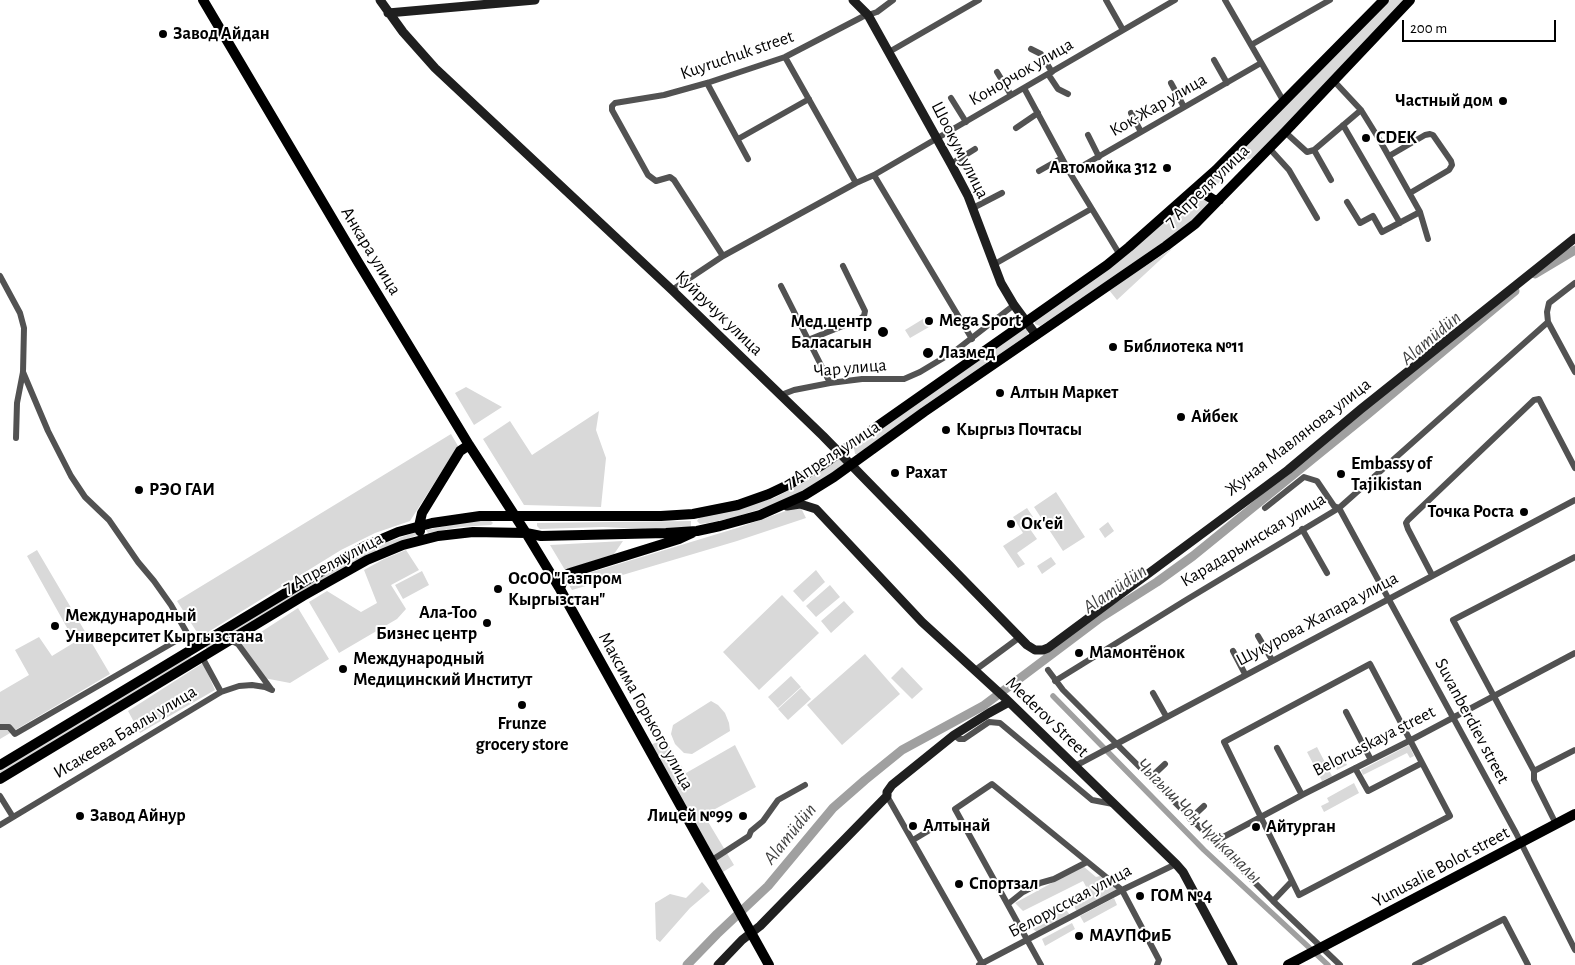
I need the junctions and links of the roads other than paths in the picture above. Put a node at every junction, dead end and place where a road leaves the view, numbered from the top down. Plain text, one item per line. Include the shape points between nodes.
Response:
1 (203, 0) edge
2 (380, 0) edge
3 (535, 0) edge
4 (853, 0) edge
5 (893, 0) edge
6 (979, 0) edge
7 (1106, 0) edge
8 (1176, 0) edge
9 (1225, 0) edge
10 (1330, 0) edge
11 (1384, 0) edge
12 (1410, 0) edge
13 (388, 13) junction
14 (868, 15) junction
15 (1122, 30) junction
16 (1250, 45) junction
17 (1031, 49) dead end
18 (889, 52) junction
19 (785, 57) junction
20 (1214, 60) dead end
21 (1261, 63) junction
22 (997, 72) dead end
23 (1050, 73) junction
24 (1333, 80) junction
25 (1227, 82) junction
26 (707, 83) junction
27 (1171, 83) dead end
28 (1024, 88) junction
29 (1068, 94) dead end
30 (1011, 96) junction
31 (951, 98) dead end
32 (809, 100) junction
33 (1284, 102) junction
34 (1184, 107) junction
35 (1361, 110) junction
36 (1038, 113) junction
37 (1131, 113) dead end
38 (966, 122) junction
39 (1343, 125) junction
40 (1016, 128) dead end
41 (1141, 132) junction
42 (1285, 132) junction
43 (1088, 135) dead end
44 (738, 139) junction
45 (938, 139) junction
46 (975, 148) dead end
47 (1269, 148) junction
48 (1314, 150) junction
49 (1389, 156) junction
50 (1099, 157) junction
51 (1062, 158) junction
52 (748, 159) dead end
53 (951, 164) junction
54 (1039, 171) dead end
55 (1070, 173) junction
56 (874, 175) junction
57 (1332, 180) dead end
58 (1203, 182) junction
59 (856, 183) junction
60 (1002, 193) dead end
61 (1410, 193) junction
62 (1219, 200) junction
63 (1347, 202) dead end
64 (972, 208) junction
65 (1091, 209) junction
66 (1420, 212) junction
67 (1317, 218) dead end
68 (1400, 223) junction
69 (1575, 238) edge
70 (1428, 239) dead end
71 (1120, 255) junction
72 (724, 256) junction
73 (993, 265) junction
74 (843, 266) dead end
75 (0, 276) edge
76 (1575, 283) edge
77 (781, 286) dead end
78 (672, 290) junction
79 (1014, 305) junction
80 (1027, 321) junction
81 (1548, 322) junction
82 (1036, 335) junction
83 (972, 339) junction
84 (808, 340) junction
85 (23, 372) junction
86 (1575, 372) edge
87 (830, 383) junction
88 (781, 395) junction
89 (16, 438) dead end
90 (468, 445) junction
91 (840, 452) junction
92 (852, 464) junction
93 (1575, 468) edge
94 (819, 487) junction
95 (1575, 500) edge
96 (777, 508) junction
97 (1265, 508) dead end
98 (1339, 508) junction
99 (816, 509) junction
100 (693, 514) junction
101 (515, 516) junction
102 (419, 526) junction
103 (1302, 530) junction
104 (697, 531) junction
105 (526, 533) junction
106 (422, 540) junction
107 (1575, 558) edge
108 (1327, 573) dead end
109 (1432, 575) junction
110 (560, 589) junction
111 (1389, 598) junction
112 (188, 634) junction
113 (1258, 636) dead end
114 (1016, 639) junction
115 (230, 640) junction
116 (196, 647) junction
117 (1035, 650) joint
118 (1233, 651) dead end
119 (1575, 653) edge
120 (202, 657) junction
121 (1272, 660) junction
122 (1048, 670) dead end
123 (974, 671) junction
124 (1245, 674) junction
125 (1056, 681) junction
126 (221, 692) junction
127 (1153, 692) dead end
128 (1493, 696) junction
129 (1007, 700) junction
130 (1346, 712) dead end
131 (1166, 716) junction
132 (1453, 718) junction
133 (0, 727) edge
134 (954, 735) junction
135 (1411, 740) junction
136 (1116, 743) junction
137 (1277, 748) dead end
138 (1575, 750) edge
139 (1370, 760) junction
140 (1422, 763) junction
141 (1166, 764) dead end
142 (0, 765) edge
143 (1075, 766) junction
144 (1355, 768) junction
145 (1534, 772) junction
146 (2, 777) edge
147 (1150, 778) junction
148 (804, 785) dead end
149 (0, 786) edge
150 (1302, 795) junction
151 (0, 796) edge
152 (887, 796) junction
153 (1114, 804) junction
154 (1204, 806) dead end
155 (1575, 814) edge
156 (1261, 816) junction
157 (13, 817) junction
158 (1190, 819) junction
159 (1556, 824) junction
160 (0, 825) edge
161 (933, 828) dead end
162 (913, 840) junction
163 (1214, 842) junction
164 (1521, 843) junction
165 (712, 860) junction
166 (1087, 862) junction
167 (1176, 864) junction
168 (1292, 881) junction
169 (1122, 890) junction
170 (1273, 901) junction
171 (1008, 904) junction
172 (749, 928) junction
173 (1028, 940) junction
174 (1322, 947) junction
175 (1575, 950) edge
176 (1304, 960) edge
177 (718, 965) edge
178 (769, 965) edge
179 (981, 965) edge
180 (1041, 965) edge
181 (1158, 965) edge
182 (1232, 965) edge
183 (1288, 965) edge
184 (1340, 965) edge
185 (1415, 965) edge
186 (1528, 965) edge

1 - 90 main road, Анкара улица
2 - 13 street, Куйручук улица
3 - 13 street
4 - 14 street, Шоокум улица
5 - 14 street, Kuyruchuk street
6 - 18 street
7 - 15 street
8 - 15 street, Конорчок улица
9 - 16 street
10 - 16 street
11 - 33 main road, 7 Апреля улица
12 - 24 main road, 7 Апреля улица
13 - 78 street, Куйручук улица via 435,68
14 - 18 street, Шоокум улица
14 - 19 street, Kuyruchuk street
15 - 23 street, Конорчок улица
16 - 21 street
17 - 23 street via 1042,54
18 - 45 street, Шоокум улица
19 - 26 street, Kuyruchuk street
19 - 32 street
20 - 25 street
21 - 25 street, Кок-Жар улица
21 - 33 street
22 - 30 street
23 - 28 street, Конорчок улица
23 - 29 street via 1058,89
24 - 35 street
24 - 42 main road, 7 Апреля улица
25 - 34 street, Кок-Жар улица
26 - 44 street
26 - 72 street, Kuyruchuk street via 664,95 615,103 612,110 648,175 656,181 670,177 674,180
27 - 34 street
28 - 30 street, Конорчок улица
28 - 36 street
30 - 38 street, Конорчок улица
31 - 38 street
32 - 44 street
32 - 59 street
33 - 58 main road, 7 Апреля улица
34 - 41 street, Кок-Жар улица
35 - 39 street
35 - 49 street
36 - 40 street
36 - 51 street
37 - 41 street
38 - 45 street, Конорчок улица
39 - 48 street
39 - 68 street
41 - 50 street, Кок-Жар улица
42 - 47 main road, 7 Апреля улица
42 - 48 street via 1307,152
43 - 50 street
44 - 52 street
45 - 53 street, Шоокум улица
45 - 56 street, Конорчок улица
46 - 53 street
47 - 62 main road, 7 Апреля улица
47 - 67 street via 1288,170
48 - 57 street
49 - 61 street
49 - 61 street via 1430,134 1451,161 1449,170
50 - 55 street, Кок-Жар улица
51 - 54 street
51 - 55 street
53 - 64 street, Шоокум улица
55 - 65 street
56 - 59 street, Конорчок улица
56 - 83 street
58 - 62 main road via 1206,195
58 - 71 main road, 7 Апреля улица
59 - 72 street, Конорчок улица
60 - 64 street
61 - 66 street
62 - 82 main road, 7 Апреля улица via 1180,236
63 - 68 street via 1360,224 1373,216 1382,232
64 - 73 street, Шоокум улица
65 - 71 street
65 - 73 street
66 - 68 street
66 - 70 street
69 - 117 street, Жуная Мавлянова улица via 1288,470 1048,648
71 - 80 main road, 7 Апреля улица
72 - 78 street, Конорчок улица
73 - 79 street, Шоокум улица
74 - 84 street via 865,311 864,316
75 - 85 street via 20,312 24,328
76 - 81 street via 1549,303
77 - 84 street
78 - 88 street, Куйручук улица
79 - 80 street, Шоокум улица
79 - 83 street, Чар улица
80 - 82 street, Шоокум улица
80 - 91 main road, 7 Апреля улица
81 - 86 street
81 - 98 street, Карадарьинская улица
82 - 92 main road, 7 Апреля улица
83 - 87 street, Чар улица via 904,379
84 - 87 street
85 - 89 street
85 - 112 street via 71,476 85,497 109,520 171,605
87 - 88 street, Чар улица
88 - 91 street, Куйручук улица
90 - 101 main road, Анкара улица
90 - 102 main road via 460,451 422,513
91 - 92 street, Куйручук улица
91 - 100 main road, 7 Апреля улица via 790,484 761,497
92 - 94 main road, 7 Апреля улица
92 - 114 street, Куйручук улица
93 - 109 street via 1539,399 1534,400 1406,523
94 - 96 main road, 7 Апреля улица
94 - 99 street via 814,495
95 - 109 street, Шукурова Жапара улица
96 - 99 street via 800,504
96 - 104 main road, 7 Апреля улица via 740,522
97 - 98 street, Suvanberdiev street via 1304,477 1317,481 1334,506
98 - 103 street, Карадарьинская улица
98 - 111 street, Suvanberdiev street
99 - 123 street, Mederov Street via 922,622
100 - 101 main road, 7 Апреля улица
100 - 104 main road
101 - 102 main road, 7 Апреля улица via 464,518
101 - 105 main road, Максима Горького улица
102 - 106 main road
102 - 116 main road, 7 Апреля улица via 352,553
103 - 108 street
103 - 125 street, Карадарьинская улица
104 - 105 main road, 7 Апреля улица via 541,536
104 - 110 main road via 570,573 564,576
105 - 106 main road, 7 Апреля улица via 473,532
105 - 110 main road, Максима Горького улица
106 - 115 main road, 7 Апреля улица via 359,564
107 - 128 street via 1453,620
109 - 111 street, Шукурова Жапара улица
110 - 165 main road, Максима Горького улица
111 - 121 street, Шукурова Жапара улица
111 - 132 street, Suvanberdiev street
112 - 116 street
112 - 133 street via 15,734 8,727
113 - 121 street
114 - 117 street, Куйручук улица
114 - 123 street
115 - 120 main road, 7 Апреля улица
115 - 126 street, Исакеева Баялы улица via 238,644 272,690 252,685
116 - 120 main road
116 - 142 main road, 7 Апреля улица
118 - 124 street
119 - 128 street, Belorusskaya street
120 - 126 street
120 - 146 main road, 7 Апреля улица
121 - 124 street, Шукурова Жапара улица
122 - 125 street
123 - 129 street, Mederov Street
124 - 131 street, Шукурова Жапара улица
125 - 136 street
126 - 157 street, Исакеева Баялы улица
127 - 131 street
128 - 132 street, Belorusskaya street
128 - 145 street
129 - 134 street
129 - 143 street, Mederov Street
130 - 139 street
131 - 136 street, Шукурова Жапара улица
132 - 135 street, Belorusskaya street
132 - 164 street, Suvanberdiev street
134 - 152 street via 892,785
134 - 153 street via 964,739 988,722 1000,723 1092,800
135 - 139 street, Belorusskaya street
135 - 140 street
135 - 156 street via 1370,664 1224,742
136 - 143 street, Шукурова Жапара улица
136 - 147 street
137 - 150 street
138 - 145 street
139 - 144 street, Belorusskaya street
140 - 144 street via 1368,791
140 - 168 street via 1450,816 1299,895
141 - 147 street
143 - 153 street, Mederov Street
144 - 150 street, Belorusskaya street
145 - 159 street via 1534,780
146 - 149 street
147 - 158 street
148 - 165 street via 778,800 749,836
150 - 156 street, Belorusskaya street
151 - 157 street
152 - 162 street
152 - 172 street
153 - 167 street, Mederov Street
154 - 158 street
155 - 159 main road, Yunusalie Bolot street
156 - 163 street, Belorusskaya street
156 - 168 street
157 - 160 street, Исакеева Баялы улица
158 - 163 street
159 - 164 main road, Yunusalie Bolot street
161 - 162 street
162 - 179 street
163 - 170 street
164 - 174 main road, Yunusalie Bolot street
164 - 175 street, Suvanberdiev street
165 - 172 main road, Максима Горького улица
166 - 169 street
166 - 171 street via 1023,892
166 - 171 street via 992,784 956,809
167 - 169 street, Белорусская улица
167 - 182 street, Mederov Street
168 - 170 street
169 - 173 street, Белорусская улица
169 - 181 street via 1159,960
170 - 174 street
171 - 173 street
172 - 177 street
172 - 178 main road, Максима Горького улица
173 - 179 street, Белорусская улица
173 - 180 street
174 - 176 main road, Yunusalie Bolot street
174 - 184 street
176 - 183 main road
185 - 186 street via 1504,918

